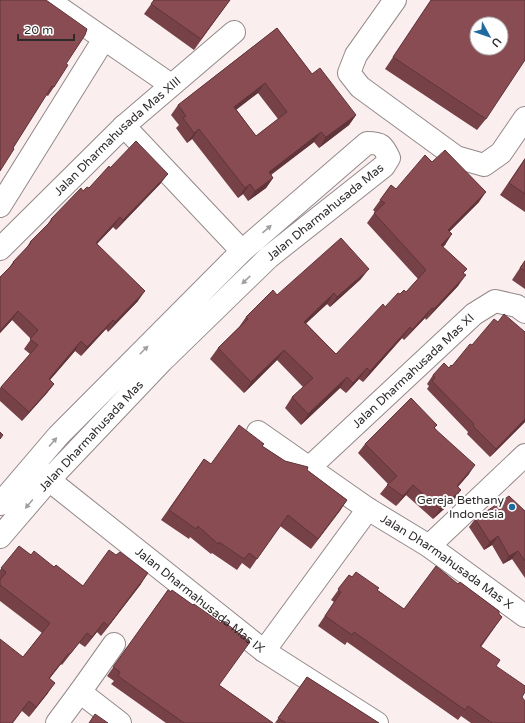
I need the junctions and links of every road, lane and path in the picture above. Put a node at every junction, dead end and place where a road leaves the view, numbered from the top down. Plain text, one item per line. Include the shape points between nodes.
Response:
1 (48, 0) edge
2 (395, 0) edge
3 (234, 32) dead end
4 (104, 39) junction
5 (171, 85) junction
6 (525, 118) edge
7 (124, 126) junction
8 (0, 206) edge
9 (2, 246) edge
10 (242, 251) junction
11 (525, 312) edge
12 (258, 432) dead end
13 (525, 455) edge
14 (33, 465) junction
15 (310, 467) junction
16 (49, 480) junction
17 (0, 504) edge
18 (368, 509) junction
19 (0, 537) edge
20 (429, 546) junction
21 (525, 616) edge
22 (114, 644) dead end
23 (264, 651) junction
24 (80, 692) junction
25 (57, 723) edge
26 (120, 723) edge
27 (377, 723) edge

1 - 4 street
2 - 6 street via 356,55 350,73 360,87 456,157 484,165 501,153
3 - 5 street, Jalan Dharmahusada Mas XIII
4 - 5 street
4 - 8 street
5 - 7 street, Jalan Dharmahusada Mas XIII
7 - 9 street, Jalan Dharmahusada Mas XIII
7 - 10 street
14 -> 10 street, Jalan Dharmahusada Mas via 58,436
10 -> 16 street, Jalan Dharmahusada Mas via 367,143 376,143 384,148 389,158 384,166 269,257 162,361
11 - 15 street, Jalan Dharmahusada Mas XI via 517,306 495,301 474,314
12 - 15 street, Jalan Dharmahusada Mas X
13 - 20 street
14 - 16 street, Jalan Dharmahusada Mas IX
14 - 17 street, Jalan Dharmahusada Mas
15 - 18 street, Jalan Dharmahusada Mas X
16 -> 19 street, Jalan Dharmahusada Mas
16 - 23 street, Jalan Dharmahusada Mas IX
18 - 20 street, Jalan Dharmahusada Mas X
18 - 23 street, Jalan Dharmahusada Mas X
20 - 21 street, Jalan Dharmahusada Mas X
22 - 24 street
23 - 27 street, Jalan Dharmahusada Mas IX
24 - 25 street
24 - 26 street

